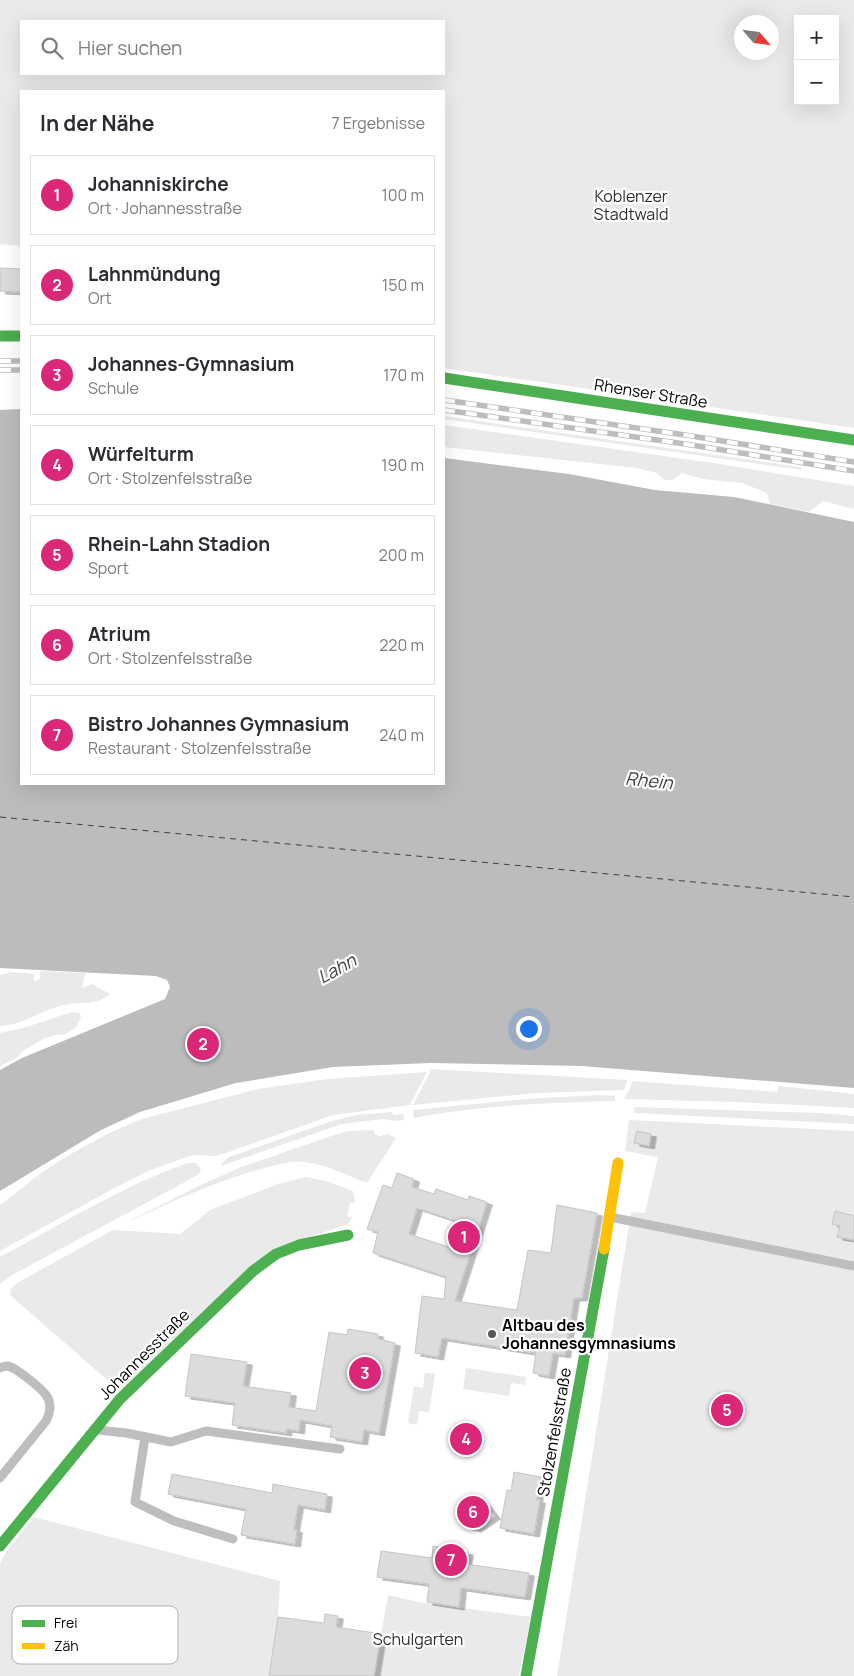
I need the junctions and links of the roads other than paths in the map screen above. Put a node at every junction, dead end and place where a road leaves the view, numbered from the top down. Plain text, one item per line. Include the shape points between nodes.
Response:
1 (0, 336) edge
2 (20, 336) edge
3 (445, 378) edge
4 (854, 440) edge
5 (618, 1163) dead end
6 (610, 1217) junction
7 (348, 1236) dead end
8 (854, 1266) edge
9 (0, 1368) edge
10 (94, 1430) junction
11 (145, 1436) junction
12 (340, 1449) dead end
13 (0, 1478) edge
14 (233, 1539) dead end
15 (0, 1546) edge
16 (526, 1676) edge

1 - 2 street
3 - 4 street, Rhenser Straße
5 - 6 street, Stolzenfelsstraße
6 - 8 lane
6 - 16 street, Stolzenfelsstraße
7 - 10 street, Johannesstraße via 299,1245 264,1262 120,1399
9 - 13 lane via 8,1366 16,1370 47,1395 50,1409 46,1421
10 - 11 lane
10 - 15 street, Johannesstraße
11 - 12 lane via 171,1442 206,1431
11 - 14 lane via 135,1502 174,1522

